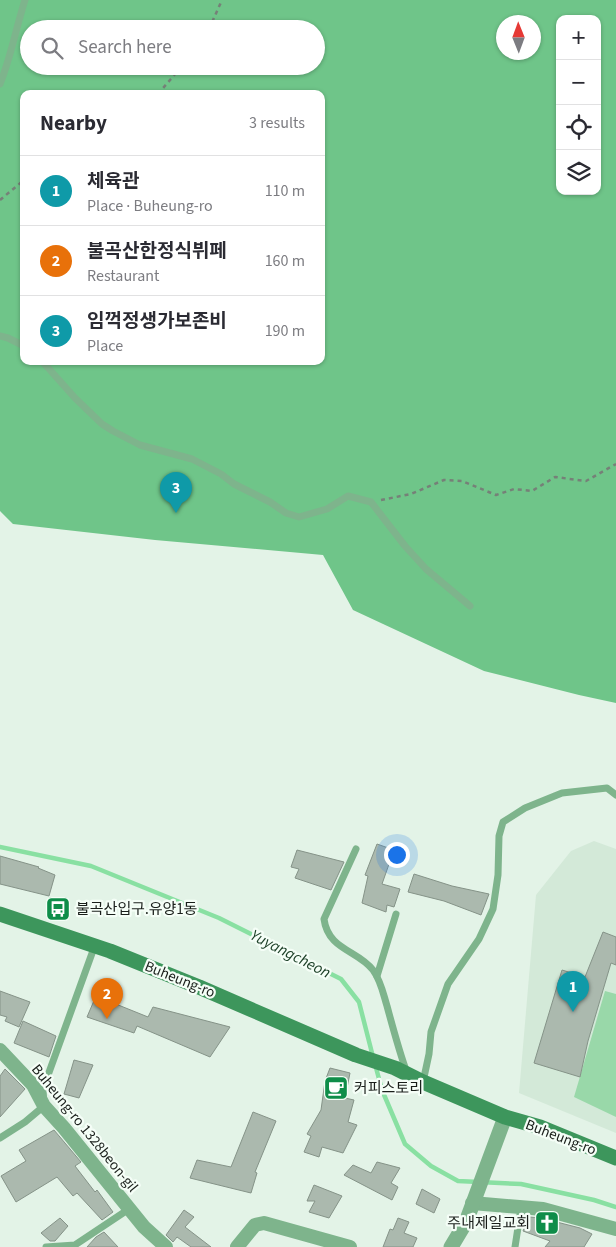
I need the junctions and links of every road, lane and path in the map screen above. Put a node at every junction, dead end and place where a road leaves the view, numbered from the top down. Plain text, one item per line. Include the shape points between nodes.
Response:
1 (25, 0) edge
2 (222, 0) edge
3 (213, 20) edge
4 (174, 75) edge
5 (0, 84) edge
6 (161, 90) edge
7 (20, 183) edge
8 (0, 200) edge
9 (0, 336) edge
10 (20, 344) edge
11 (46, 365) edge
12 (616, 464) edge
13 (371, 502) junction
14 (470, 606) dead end
15 (616, 795) edge
16 (356, 849) dead end
17 (0, 914) edge
18 (396, 914) dead end
19 (95, 945) junction
20 (377, 976) junction
21 (2, 1058) edge
22 (401, 1071) junction
23 (423, 1082) junction
24 (44, 1106) junction
25 (505, 1117) junction
26 (0, 1138) edge
27 (616, 1158) edge
28 (474, 1198) junction
29 (521, 1208) junction
30 (129, 1209) junction
31 (616, 1229) edge
32 (46, 1247) edge
33 (166, 1247) edge
34 (237, 1247) edge
35 (350, 1247) edge
36 (451, 1247) edge
37 (515, 1247) edge

1 - 5 lane
2 - 3 path
4 - 6 path
7 - 8 path
9 - 10 lane
11 - 13 lane via 75,398 108,427 140,445 192,459 286,513 300,517 327,509 348,496
12 - 13 path via 586,481 555,477 532,491 514,489 496,495 462,480 444,480 411,494
13 - 14 lane via 426,569
15 - 23 lane via 607,788 562,793 525,808 503,822 493,909 479,939 448,984 431,1032
16 - 20 lane via 324,919 325,928 332,940 372,968
17 - 19 main road, Buheung-ro
18 - 20 lane
19 - 22 main road, Buheung-ro via 356,1056
19 - 24 lane via 43,1089
20 - 22 lane via 396,1034
21 - 24 street, Buheung-ro 1328beon-gil via 33,1085
22 - 23 main road, Buheung-ro
23 - 25 main road, Buheung-ro
24 - 26 lane
24 - 30 street, Buheung-ro 1328beon-gil
25 - 27 main road, Buheung-ro via 540,1127
25 - 28 street
28 - 29 street
28 - 36 street via 466,1222
29 - 31 street via 543,1210
29 - 37 lane
30 - 32 lane via 75,1245
30 - 33 street, Buheung-ro 1328beon-gil
34 - 35 street via 255,1225 264,1223

